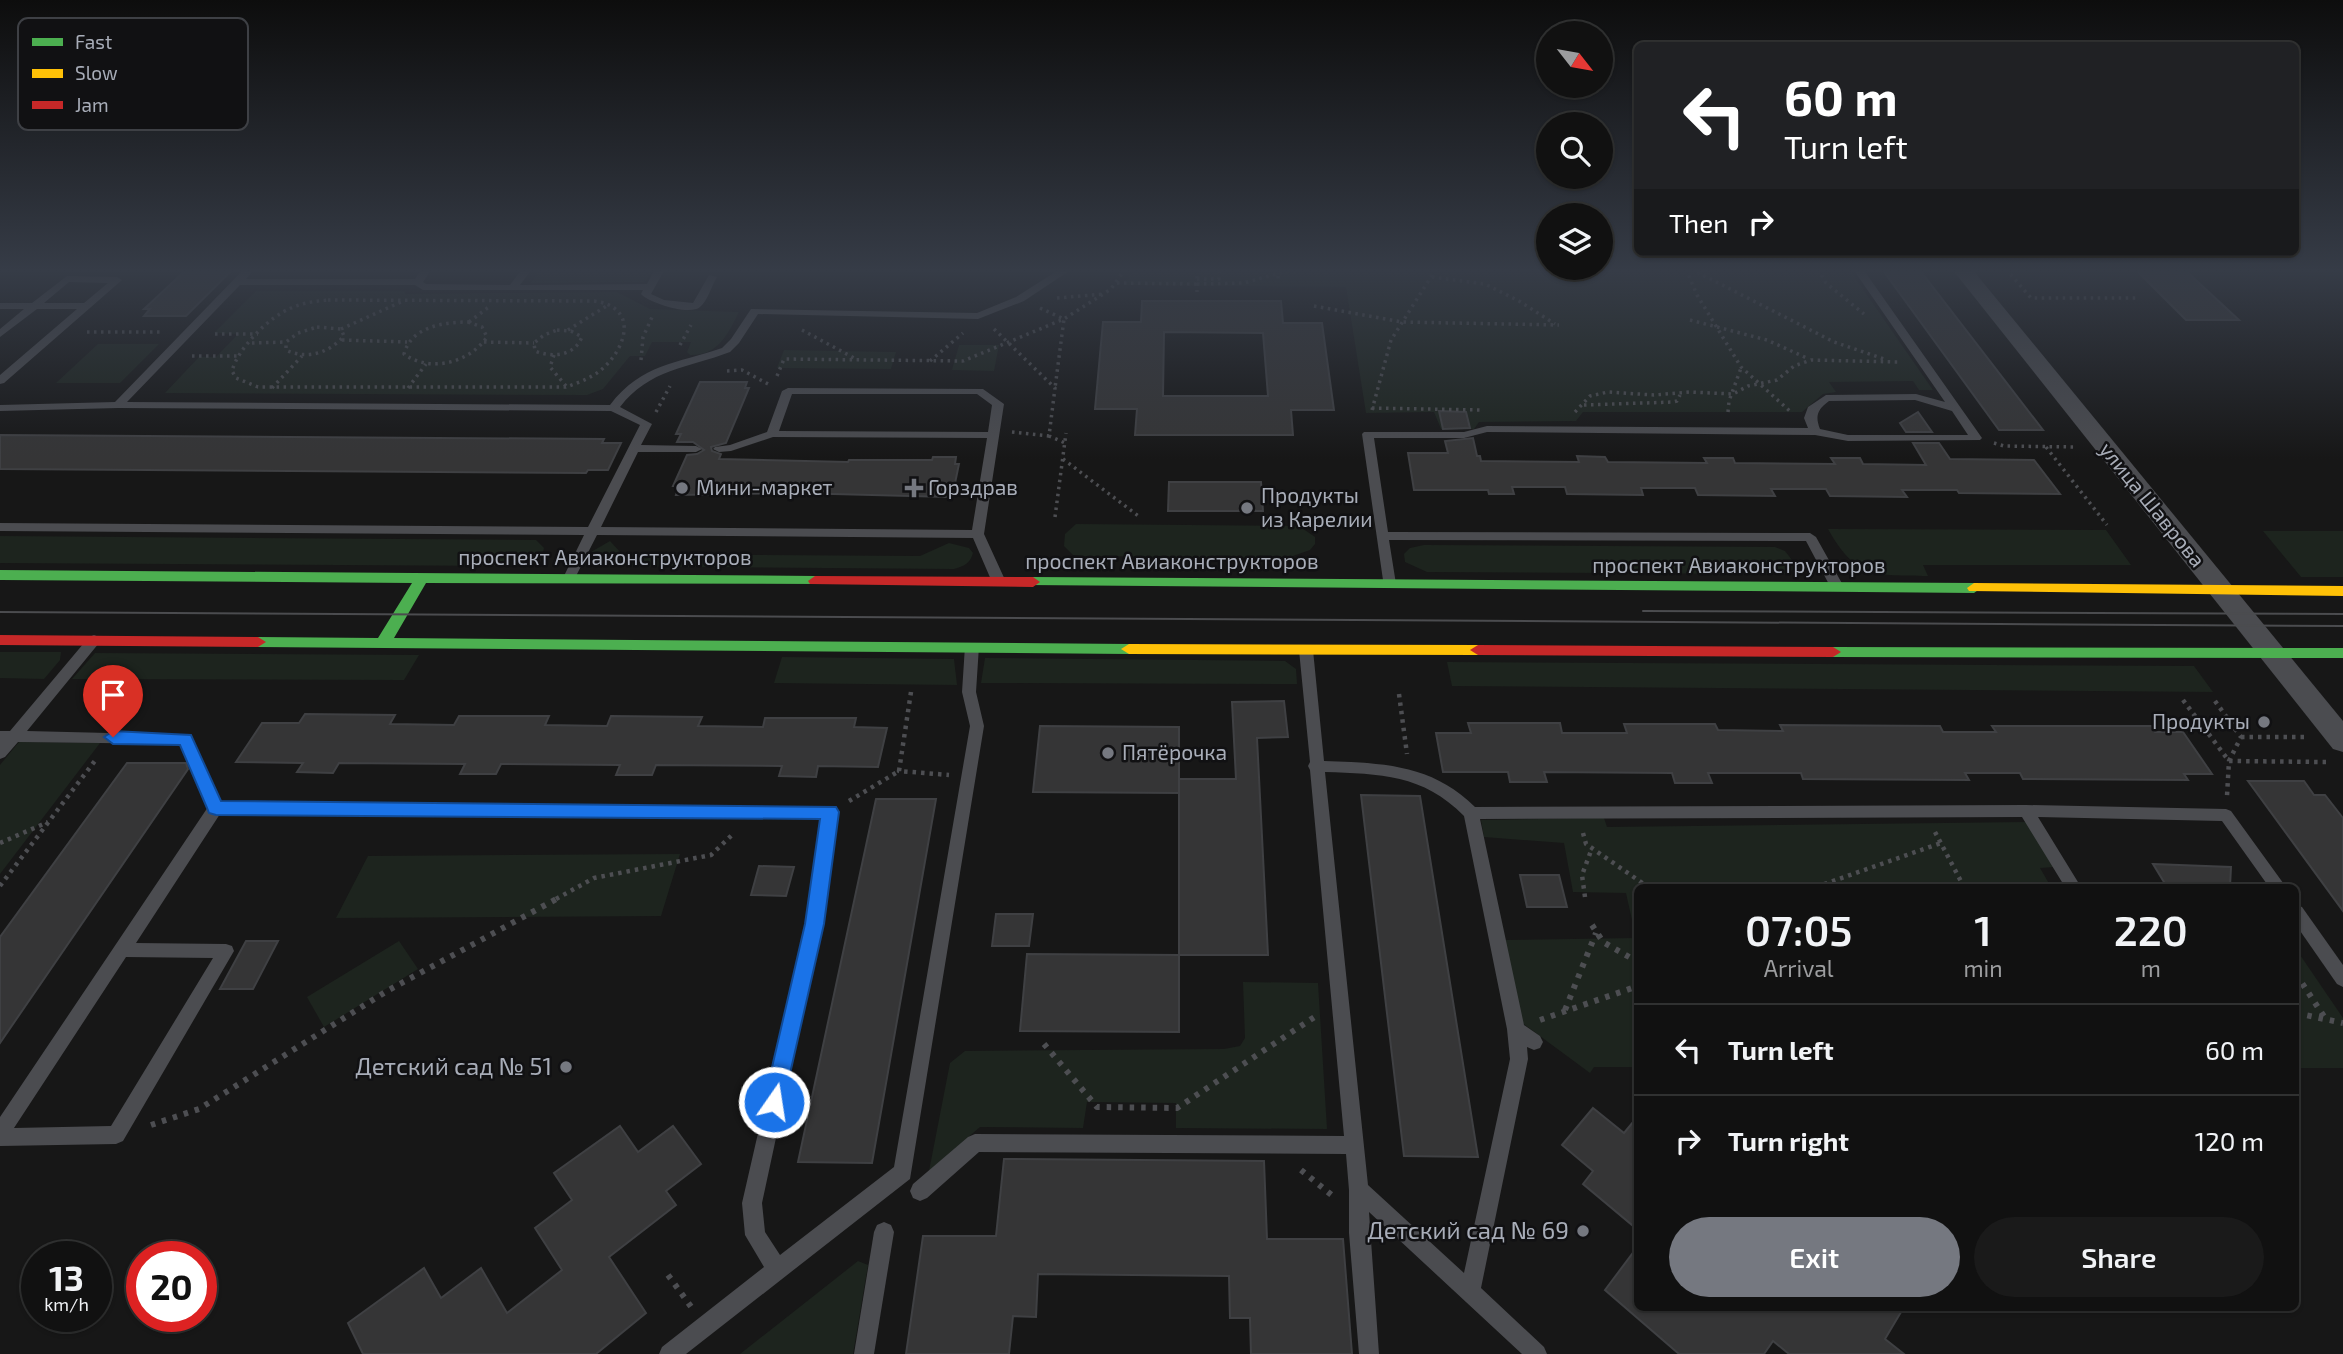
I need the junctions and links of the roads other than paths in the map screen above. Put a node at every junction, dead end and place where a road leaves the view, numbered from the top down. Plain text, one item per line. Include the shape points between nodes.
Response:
1 (58, 332) edge
2 (189, 332) edge
3 (741, 332) edge
4 (1902, 332) edge
5 (2012, 332) edge
6 (0, 370) edge
7 (13, 370) junction
8 (0, 382) edge
9 (118, 405) junction
10 (0, 408) edge
11 (613, 408) junction
12 (1956, 409) junction
13 (1810, 432) junction
14 (772, 434) junction
15 (993, 435) junction
16 (635, 447) junction
17 (696, 449) dead end
18 (719, 449) dead end
19 (0, 527) edge
20 (594, 530) junction
21 (978, 534) junction
22 (1382, 536) junction
23 (0, 575) edge
24 (422, 578) junction
25 (569, 578) junction
26 (999, 582) junction
27 (1388, 584) junction
28 (1837, 587) junction
29 (2221, 590) junction
30 (2343, 591) edge
31 (0, 640) edge
32 (94, 640) junction
33 (384, 642) junction
34 (972, 646) junction
35 (1306, 650) junction
36 (2343, 653) edge
37 (2272, 654) junction
38 (7, 736) edge
39 (2337, 752) edge
40 (0, 753) edge
41 (1315, 766) junction
42 (216, 808) junction
43 (2026, 811) junction
44 (1471, 813) junction
45 (2071, 884) edge
46 (2276, 884) edge
47 (2299, 916) edge
48 (121, 950) junction
49 (2343, 979) edge
50 (1516, 1029) junction
51 (1534, 1042) dead end
52 (0, 1135) edge
53 (1356, 1145) junction
54 (1359, 1190) junction
55 (920, 1191) dead end
56 (884, 1232) dead end
57 (776, 1268) junction
58 (1471, 1292) junction
59 (669, 1354) edge
60 (864, 1354) edge
61 (1369, 1354) edge
62 (1536, 1354) edge

1 - 7 lane
2 - 9 lane
3 - 11 lane via 726,350 633,383
4 - 12 lane
5 - 29 street, улица Шаврова
6 - 7 lane
7 - 8 lane
9 - 10 lane
9 - 11 lane
11 - 16 lane via 646,424
12 - 13 lane via 1916,397 1826,398 1814,407
12 - 13 lane via 1976,438 1848,438
13 - 22 lane via 1487,429 1464,435 1368,434
14 - 15 lane
14 - 15 lane via 788,391 979,391 998,404
14 - 18 lane
15 - 21 lane
16 - 17 lane
16 - 20 lane
19 - 20 lane
20 - 21 lane
20 - 25 lane
21 - 26 lane
22 - 27 lane
22 - 28 lane via 1810,537
23 - 24 street, проспект Авиаконструкторов
24 - 25 street, проспект Авиаконструкторов
24 - 33 street
25 - 26 street, проспект Авиаконструкторов
26 - 27 street, проспект Авиаконструкторов
27 - 28 street, проспект Авиаконструкторов
28 - 29 street, проспект Авиаконструкторов
29 - 30 street, проспект Авиаконструкторов
29 - 37 street, улица Шаврова
31 - 32 street
32 - 33 street
32 - 38 lane
33 - 34 street
34 - 35 street
34 - 57 lane via 969,692 977,726 903,1172
35 - 37 street
35 - 41 lane
36 - 37 street
37 - 39 street, улица Шаврова
38 - 40 lane
38 - 42 lane via 185,739
41 - 44 lane via 1410,775 1456,795
41 - 53 lane
42 - 48 lane
42 - 57 lane via 830,812 814,924 752,1203 755,1235
43 - 44 lane
43 - 45 lane
43 - 46 lane via 2226,815
44 - 50 lane
47 - 49 lane
48 - 52 lane
48 - 52 lane via 226,951 116,1136
50 - 51 lane
50 - 58 lane via 1519,1059
53 - 54 lane
53 - 55 lane via 975,1143
54 - 58 lane
54 - 61 lane
56 - 60 lane
57 - 59 lane
58 - 62 lane

